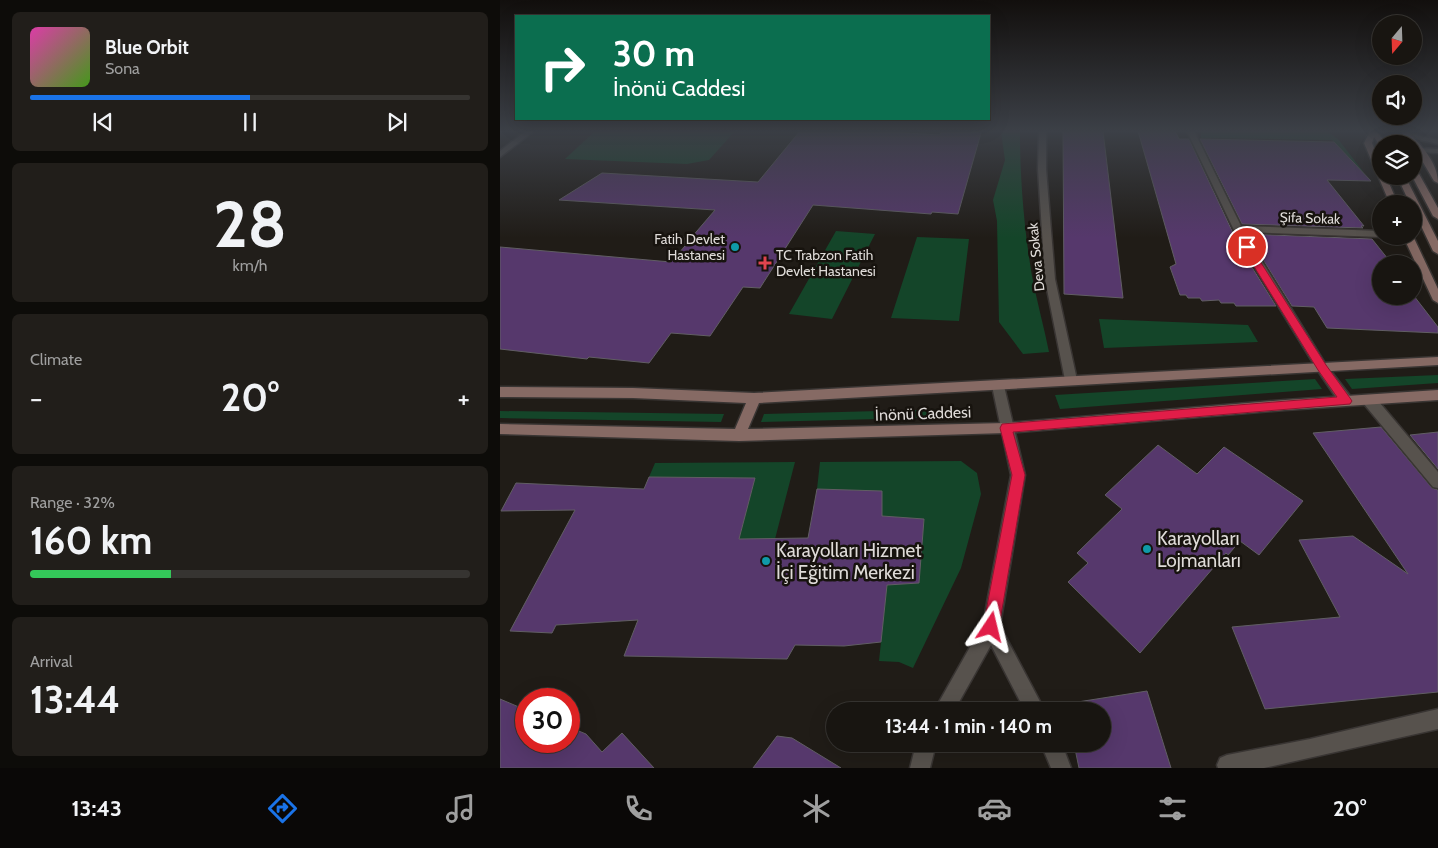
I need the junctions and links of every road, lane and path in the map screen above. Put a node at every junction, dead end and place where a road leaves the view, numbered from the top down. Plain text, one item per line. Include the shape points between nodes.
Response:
1 (1042, 167) edge
2 (1208, 167) edge
3 (1431, 167) edge
4 (1438, 181) edge
5 (1405, 185) edge
6 (1421, 185) edge
7 (1438, 216) edge
8 (1238, 229) junction
9 (1372, 234) edge
10 (677, 241) dead end
11 (688, 241) dead end
12 (1412, 245) edge
13 (1438, 251) edge
14 (1438, 300) edge
15 (1438, 361) edge
16 (1322, 368) junction
17 (1071, 380) junction
18 (998, 386) junction
19 (500, 392) edge
20 (1438, 395) edge
21 (754, 398) junction
22 (1369, 400) junction
23 (1346, 401) junction
24 (1006, 428) junction
25 (500, 429) edge
26 (739, 435) junction
27 (1438, 482) edge
28 (991, 627) junction
29 (949, 702) edge
30 (1030, 702) edge
31 (1438, 719) edge
32 (924, 752) edge
33 (1055, 752) edge
34 (1227, 765) dead end
35 (920, 768) edge
36 (1061, 768) edge

1 - 17 street, Deva Sokak via 1050,279
2 - 8 street
3 - 4 street
5 - 13 street
6 - 7 street
8 - 9 street, Şifa Sokak
8 - 16 street
10 - 11 street
12 - 14 street
15 - 16 street, İnönü Caddesi
16 - 17 street, İnönü Caddesi
16 - 23 street
17 - 18 street, İnönü Caddesi
18 - 21 street, İnönü Caddesi
18 - 24 street
19 - 21 street, İnönü Caddesi
20 - 22 street, İnönü Caddesi
21 - 26 street
22 - 23 street, İnönü Caddesi
22 - 27 street
23 - 24 street, İnönü Caddesi
24 - 26 street, İnönü Caddesi
24 - 28 street via 1018,475
25 - 26 street, İnönü Caddesi
28 - 29 street
28 - 30 street
31 - 34 street
32 - 35 street
33 - 36 street

